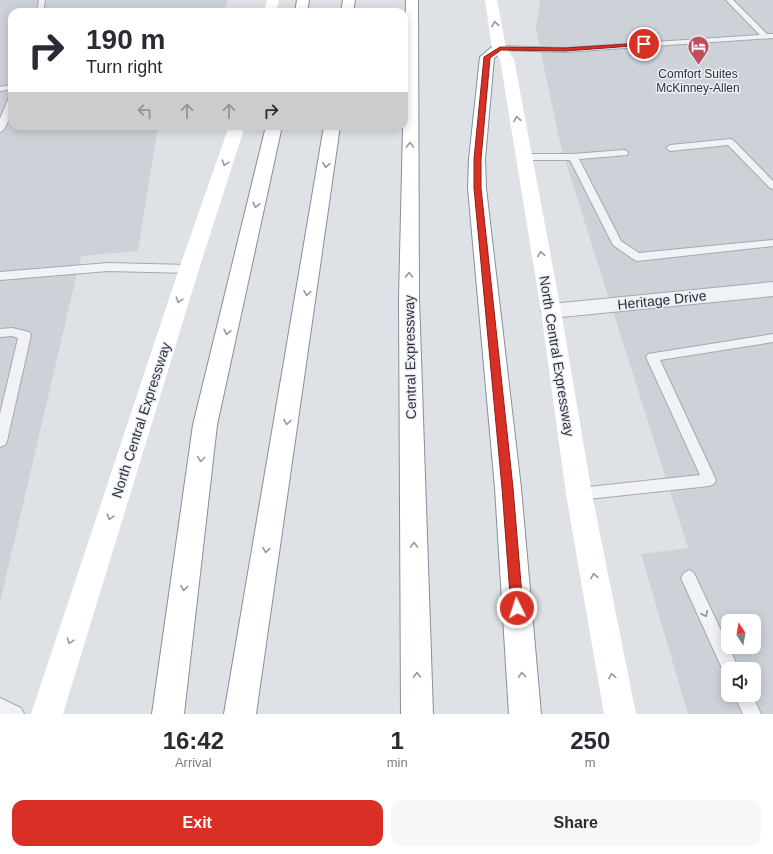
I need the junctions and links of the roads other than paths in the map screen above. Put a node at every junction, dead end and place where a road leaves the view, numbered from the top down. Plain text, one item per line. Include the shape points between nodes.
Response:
1 (412, 0) edge
2 (491, 0) edge
3 (729, 0) edge
4 (769, 36) edge
5 (500, 48) junction
6 (8, 109) edge
7 (0, 129) edge
8 (236, 130) edge
9 (273, 130) edge
10 (331, 130) edge
11 (670, 148) dead end
12 (624, 153) dead end
13 (524, 157) junction
14 (573, 157) junction
15 (773, 186) edge
16 (773, 243) edge
17 (189, 269) junction
18 (0, 276) edge
19 (773, 289) edge
20 (551, 311) junction
21 (0, 333) edge
22 (773, 338) edge
23 (0, 441) edge
24 (579, 494) junction
25 (689, 578) dead end
26 (728, 662) edge
27 (746, 702) edge
28 (0, 707) edge
29 (15, 714) edge
30 (47, 714) edge
31 (168, 714) edge
32 (240, 714) edge
33 (417, 714) edge
34 (525, 714) edge
35 (620, 714) edge
36 (752, 714) edge

33 -> 1 main road, Central Expressway via 409,298
5 -> 2 main road, North Central Expressway
3 - 4 lane
4 - 5 lane via 565,50
13 -> 5 main road, North Central Expressway via 507,59
34 -> 5 main road via 508,488 477,188 477,159 487,57
6 - 7 lane
8 -> 17 main road, North Central Expressway
9 -> 31 main road via 205,425
10 -> 32 main road
11 - 15 lane via 730,142
12 - 14 lane
13 - 14 lane
20 -> 13 main road, North Central Expressway
14 - 16 lane via 617,243 637,257
17 - 18 lane via 108,267
17 -> 30 main road, North Central Expressway
19 - 20 street, Heritage Drive
20 - 24 main road, North Central Expressway
21 - 23 lane via 25,335
22 - 24 lane via 652,357 709,480
35 -> 24 main road, North Central Expressway
25 -> 26 lane
27 - 36 lane
28 - 29 lane

